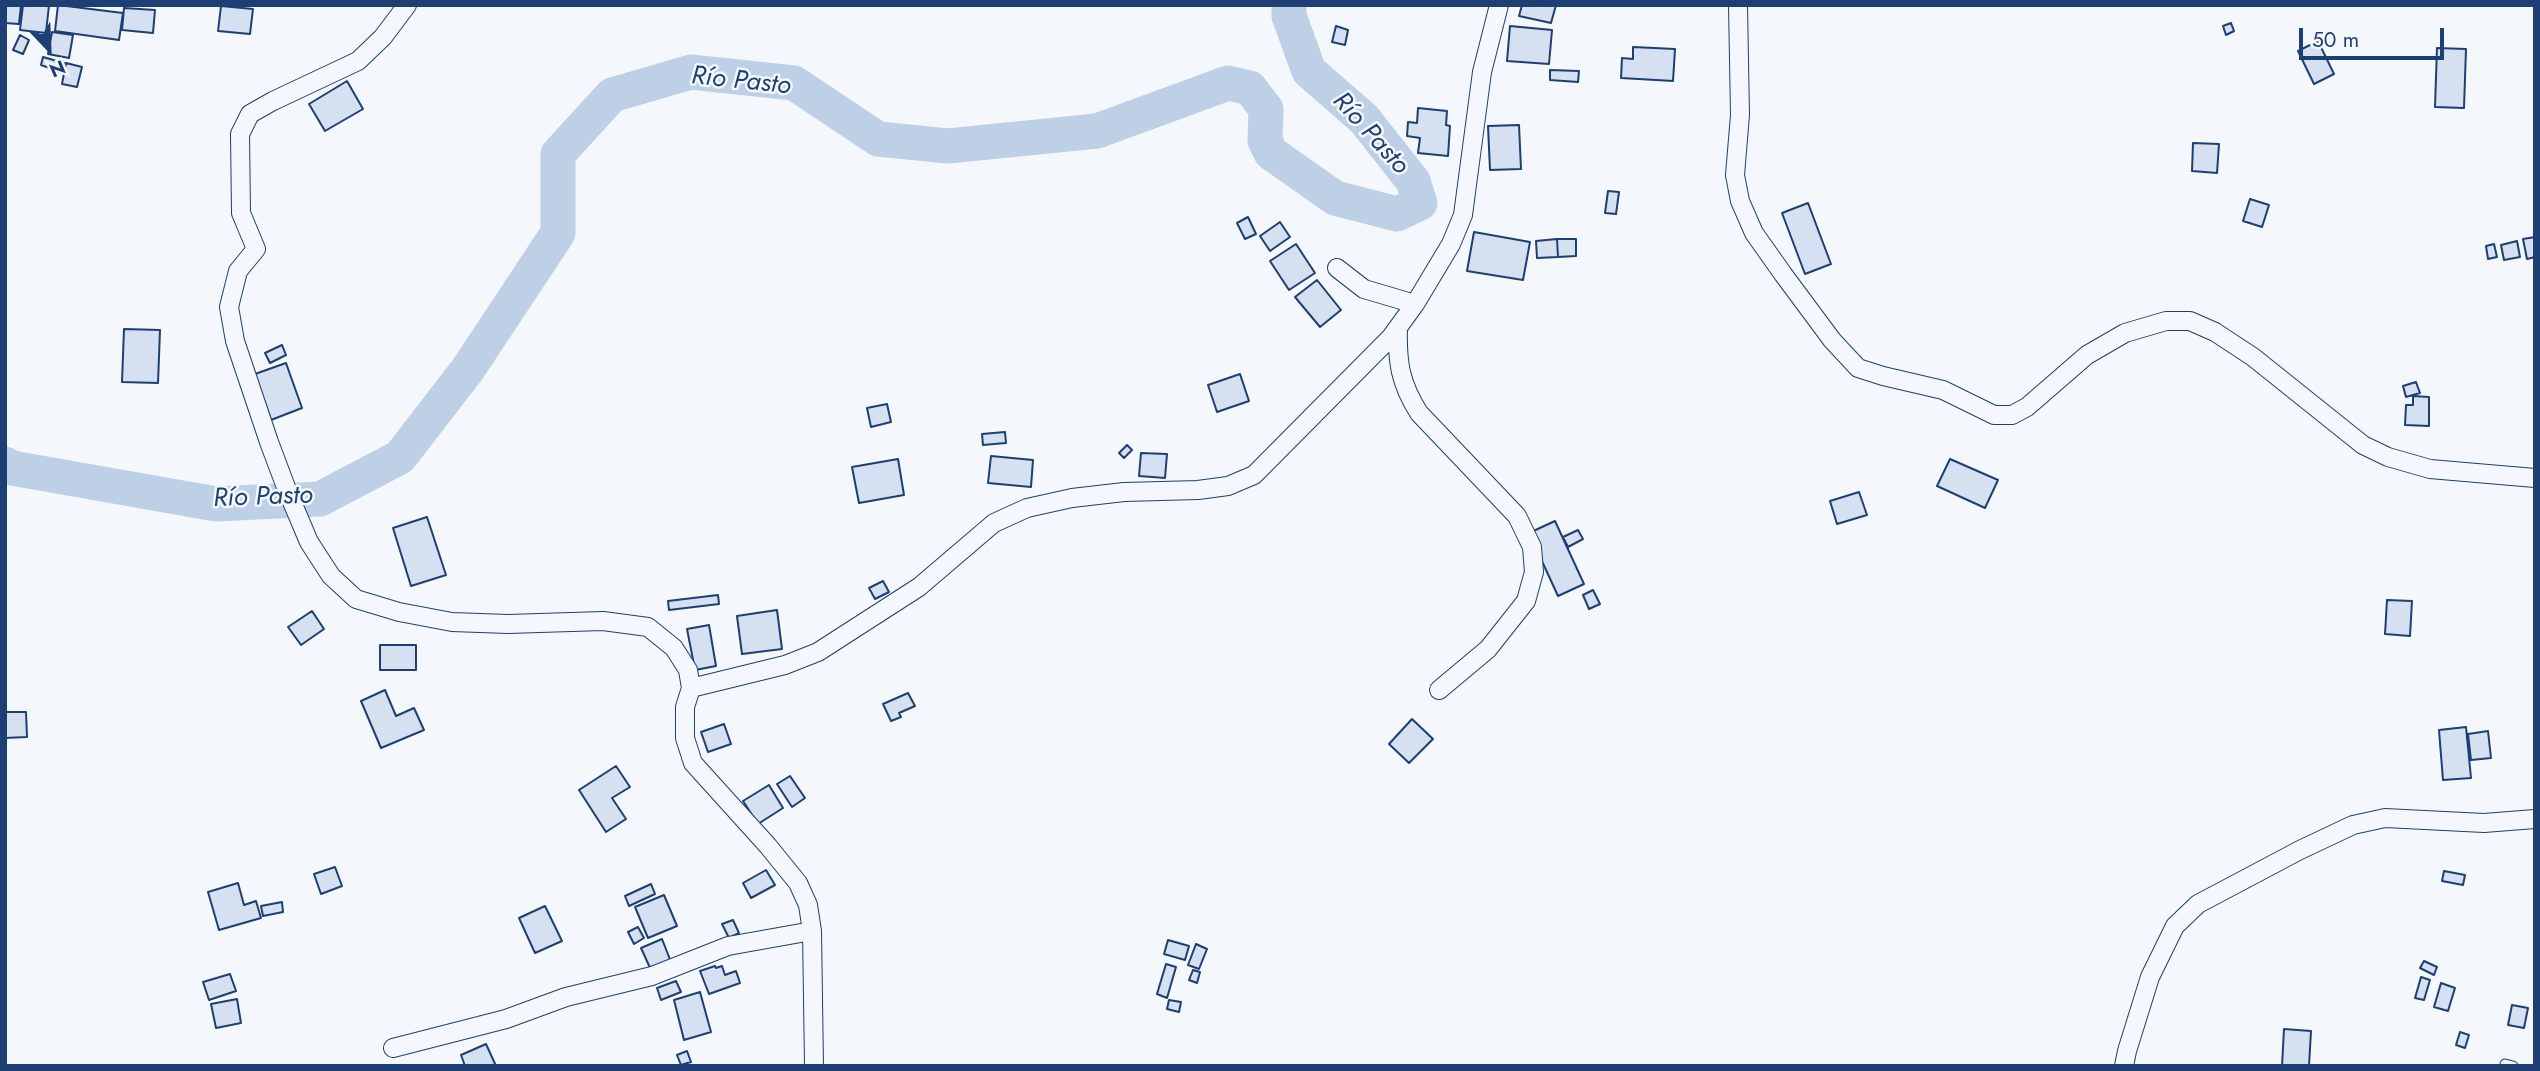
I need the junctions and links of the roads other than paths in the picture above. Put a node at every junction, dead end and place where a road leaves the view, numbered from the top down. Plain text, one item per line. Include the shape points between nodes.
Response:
1 (407, 5) edge
2 (1499, 5) edge
3 (1738, 5) edge
4 (1337, 268) dead end
5 (1415, 304) junction
6 (1398, 328) junction
7 (2535, 478) edge
8 (691, 688) junction
9 (1439, 690) dead end
10 (2535, 819) edge
11 (812, 931) junction
12 (393, 1048) dead end
13 (814, 1066) edge
14 (2124, 1066) edge

1 - 8 street via 358,61 250,114 240,134 241,213 256,249 237,271 229,307 268,442 287,490 309,542 331,576 356,600 452,622 603,621 648,627 674,648 688,670
2 - 5 street via 1482,72 1463,215
3 - 7 street via 1740,115 1735,175 1740,201 1754,233 1832,340 1858,368 1943,390 1994,415 2012,415 2087,355 2125,333 2166,321 2190,321 2253,357 2362,445 2388,457 2430,469
4 - 5 street via 1364,289
5 - 6 street
6 - 8 street via 1254,475 1198,491 1124,492 1027,508 994,523 919,587 817,652
6 - 9 street via 1397,360 1407,394 1419,413 1517,516 1532,547 1534,572 1526,601 1488,649
8 - 11 street via 685,707 685,738 693,763 798,883
10 - 14 street via 2484,823 2385,818 2353,825 2197,904 2175,926 2150,977
11 - 12 street via 728,946 652,976
11 - 13 street

